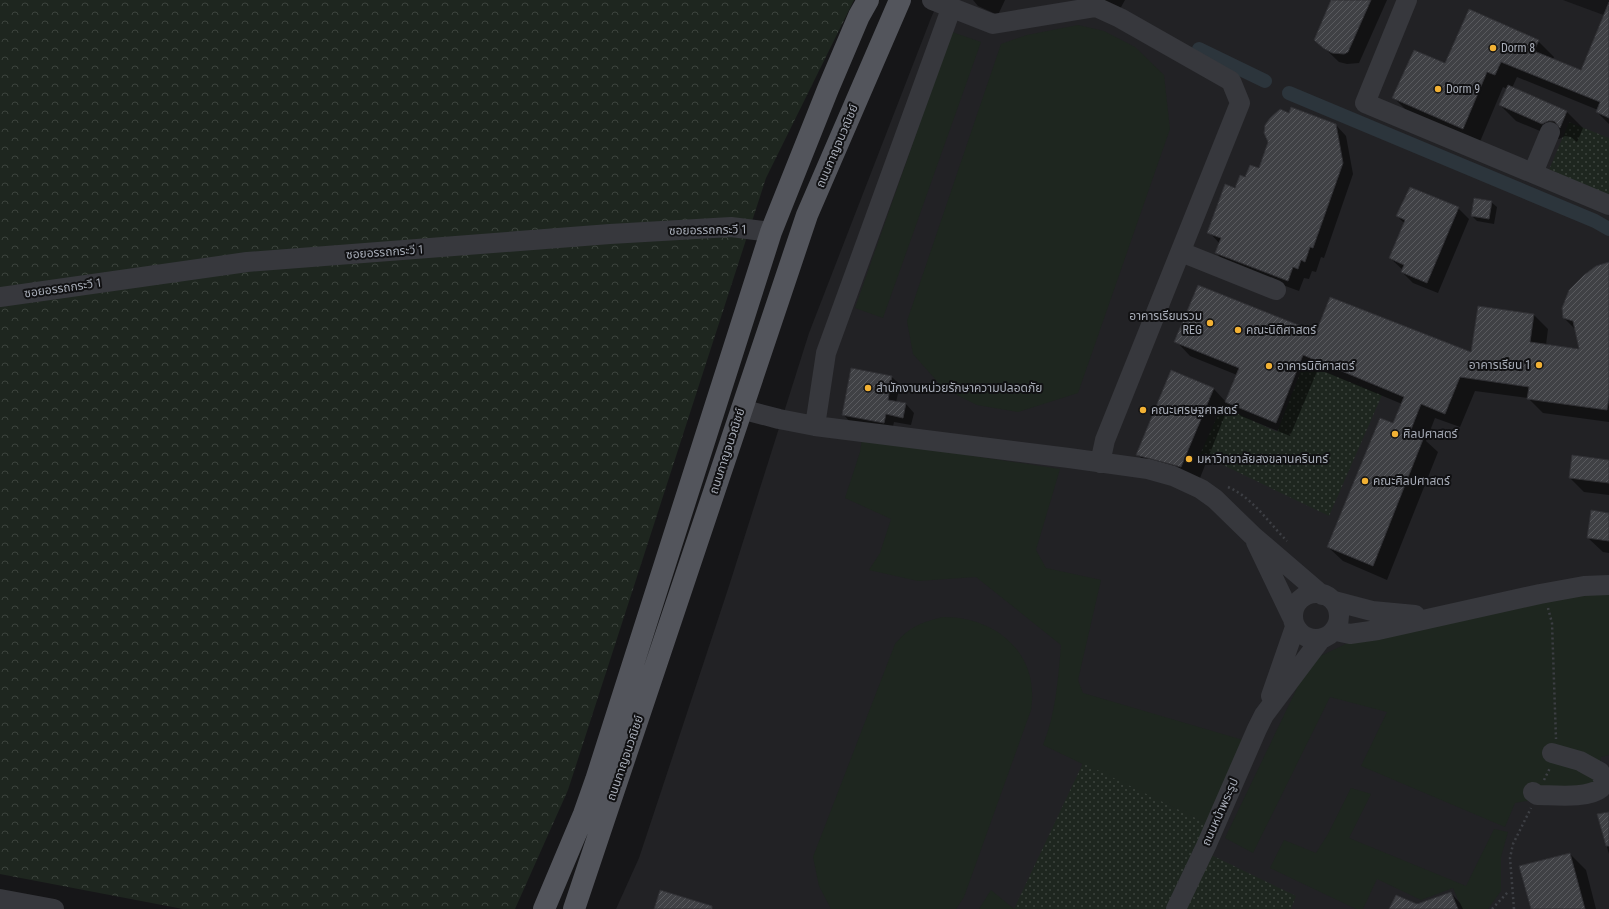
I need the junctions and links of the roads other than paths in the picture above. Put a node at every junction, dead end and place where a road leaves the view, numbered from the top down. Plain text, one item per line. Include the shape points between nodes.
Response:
1 (868, 0) edge
2 (900, 0) edge
3 (932, 0) edge
4 (1407, 0) edge
5 (1091, 4) edge
6 (951, 9) junction
7 (1550, 132) dead end
8 (1533, 174) junction
9 (1609, 205) edge
10 (771, 232) junction
11 (1181, 252) junction
12 (1276, 290) dead end
13 (0, 297) edge
14 (716, 403) junction
15 (741, 409) junction
16 (815, 426) junction
17 (1100, 463) junction
18 (1252, 535) junction
19 (1609, 584) edge
20 (1328, 598) junction
21 (1439, 616) junction
22 (1294, 622) junction
23 (1328, 635) junction
24 (1264, 715) junction
25 (1552, 753) dead end
26 (1533, 792) dead end
27 (0, 899) edge
28 (54, 909) edge
29 (544, 909) edge
30 (574, 909) edge
31 (1176, 909) edge

1 - 10 main road, ถนนกาญจนวณิชย์ via 828,88
2 - 15 main road, ถนนกาญจนวณิชย์ via 807,215
3 - 6 street
4 - 8 street via 1365,103
5 - 6 street via 993,24
5 - 11 street via 1231,81 1240,103
6 - 16 street via 826,353
7 - 8 street
8 - 9 street
10 - 13 street, ซอยอรรถกระวี 1 via 732,227 625,233 247,262
10 - 14 main road, ถนนกาญจนวณิชย์
11 - 12 street
11 - 17 street via 1105,440
14 - 15 main road
14 - 29 main road, ถนนกาญจนวณิชย์ via 594,786
15 - 16 street
15 - 30 main road, ถนนกาญจนวณิชย์
16 - 17 street
17 - 18 street via 1148,470 1173,476 1188,483 1215,499
18 - 20 street
18 - 22 street
19 - 21 street via 1584,586
20 - 21 street via 1342,604 1383,612
20 - 22 street via 1308,595 1301,598 1293,610
20 - 23 street via 1338,608 1340,615 1340,623
21 - 23 street via 1378,630
22 - 23 street via 1301,633 1307,636
22 - 24 street, ถนนหน้าพระรูป
23 - 24 street, ถนนหน้าพระรูป
24 - 31 street, ถนนหน้าพระรูป
25 - 26 street via 1580,761 1600,772 1604,781 1602,788 1592,793 1575,795 1537,795
27 - 28 street

